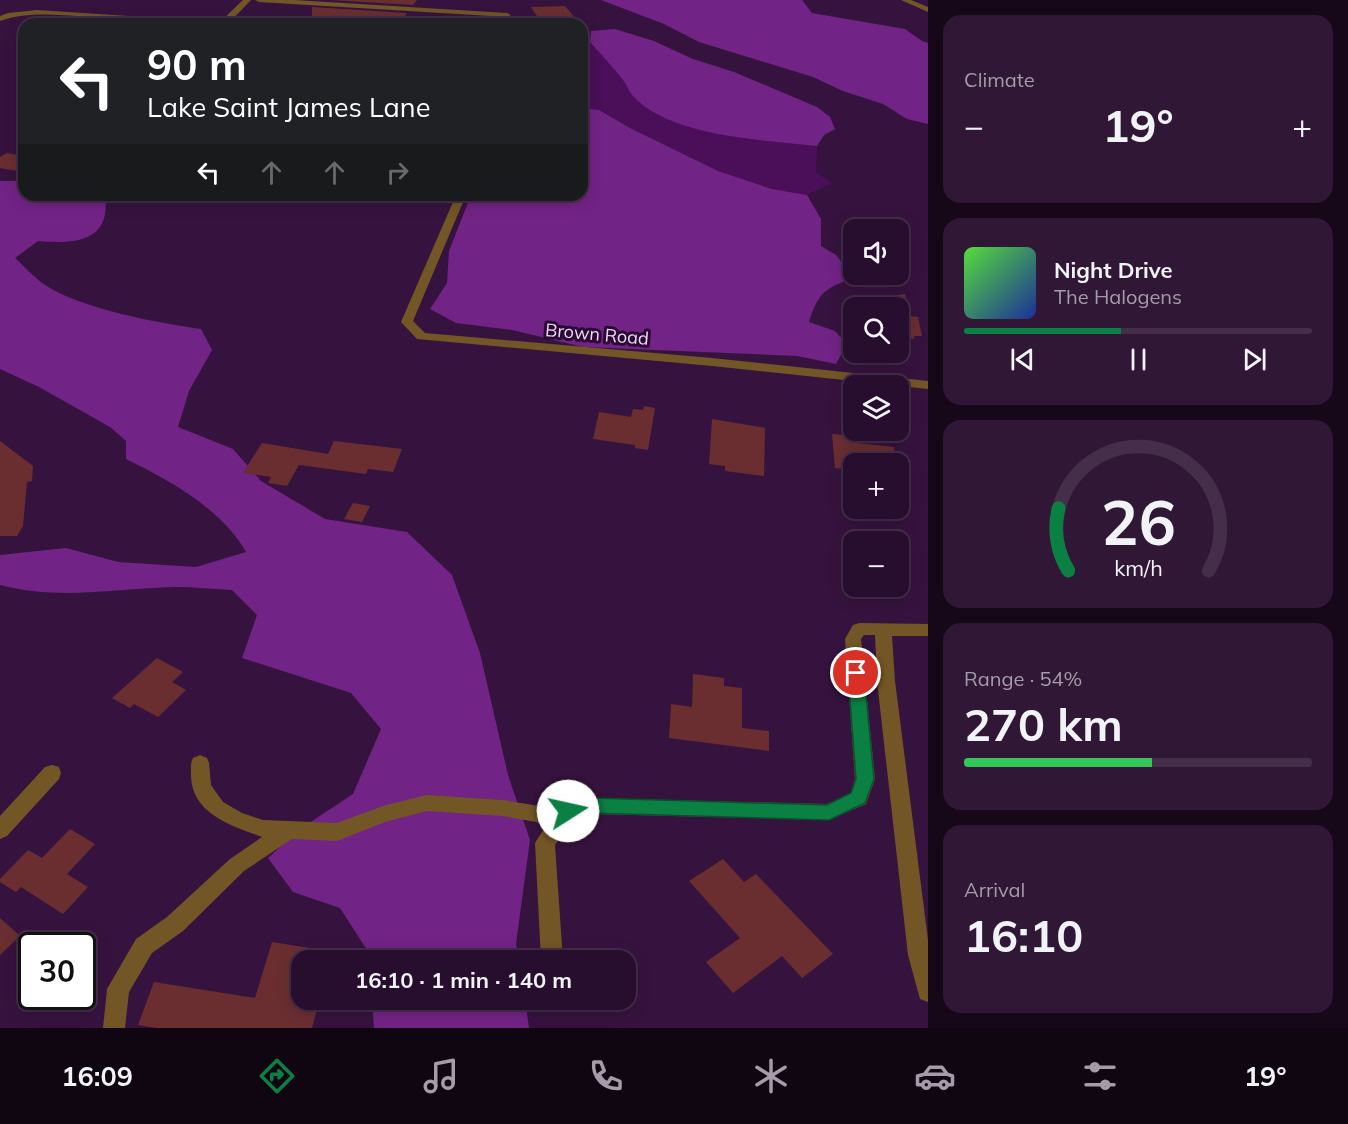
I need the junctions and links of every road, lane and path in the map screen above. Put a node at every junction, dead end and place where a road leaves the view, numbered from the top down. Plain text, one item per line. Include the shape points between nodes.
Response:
1 (248, 0) edge
2 (259, 0) edge
3 (905, 0) edge
4 (928, 10) edge
5 (507, 15) dead end
6 (130, 18) edge
7 (229, 18) edge
8 (0, 19) edge
9 (458, 201) edge
10 (928, 385) edge
11 (883, 629) junction
12 (928, 630) edge
13 (200, 763) dead end
14 (52, 773) dead end
15 (563, 818) junction
16 (0, 830) edge
17 (289, 830) junction
18 (551, 950) edge
19 (928, 991) edge
20 (114, 1028) edge

1 - 7 street
2 - 5 street
3 - 4 street
6 - 8 street via 37,12
9 - 10 street, Brown Road via 407,322 421,336
11 - 12 street
11 - 15 street via 859,629 853,639 865,779 859,798 829,812 591,806 568,811
11 - 19 street via 911,893
13 - 17 street via 201,787 216,808 263,829
14 - 16 street
15 - 17 street via 502,808 427,803 383,814 337,832
15 - 18 street via 545,843
17 - 20 street via 237,865 175,924 144,946 118,989

